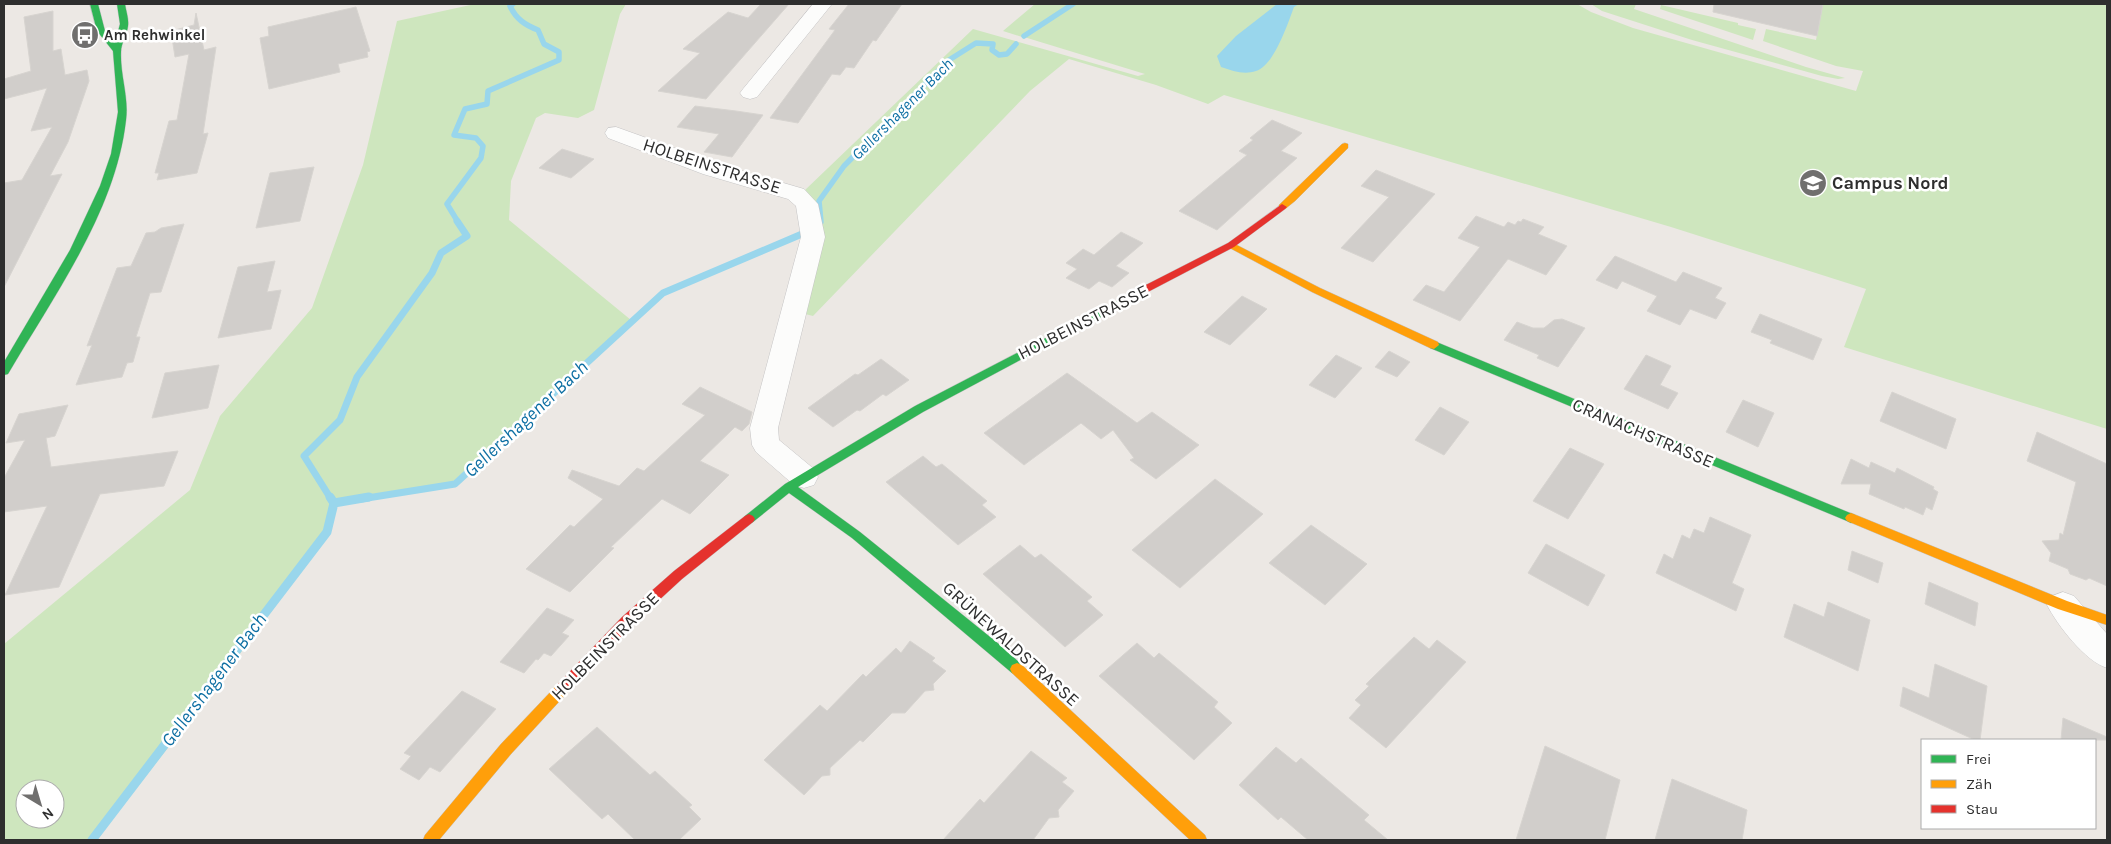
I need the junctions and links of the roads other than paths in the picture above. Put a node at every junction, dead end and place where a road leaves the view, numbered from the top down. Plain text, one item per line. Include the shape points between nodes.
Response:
1 (94, 4) edge
2 (121, 4) edge
3 (823, 4) edge
4 (117, 51) junction
5 (750, 93) dead end
6 (616, 133) dead end
7 (1345, 146) dead end
8 (1231, 245) junction
9 (4, 370) edge
10 (796, 482) junction
11 (2063, 605) junction
12 (2107, 620) edge
13 (2107, 654) edge
14 (430, 840) edge
15 (1200, 840) edge

1 - 4 street via 101,31
2 - 4 street via 124,26
3 - 5 street
4 - 9 street via 123,105 110,174 82,236
6 - 10 street, HOLBEINSTRASSE via 711,170 783,189 796,194 807,204 813,237 764,428 766,445
7 - 8 street, HOLBEINSTRASSE via 1292,199
8 - 10 street, HOLBEINSTRASSE via 951,391
8 - 11 street, CRANACHSTRASSE via 1316,290 1456,355
10 - 14 street, HOLBEINSTRASSE via 678,575 627,621 506,749
10 - 15 street, GRÜNEWALDSTRASSE via 995,649
11 - 12 street, CRANACHSTRASSE
11 - 13 street, CRANACHSTRASSE

